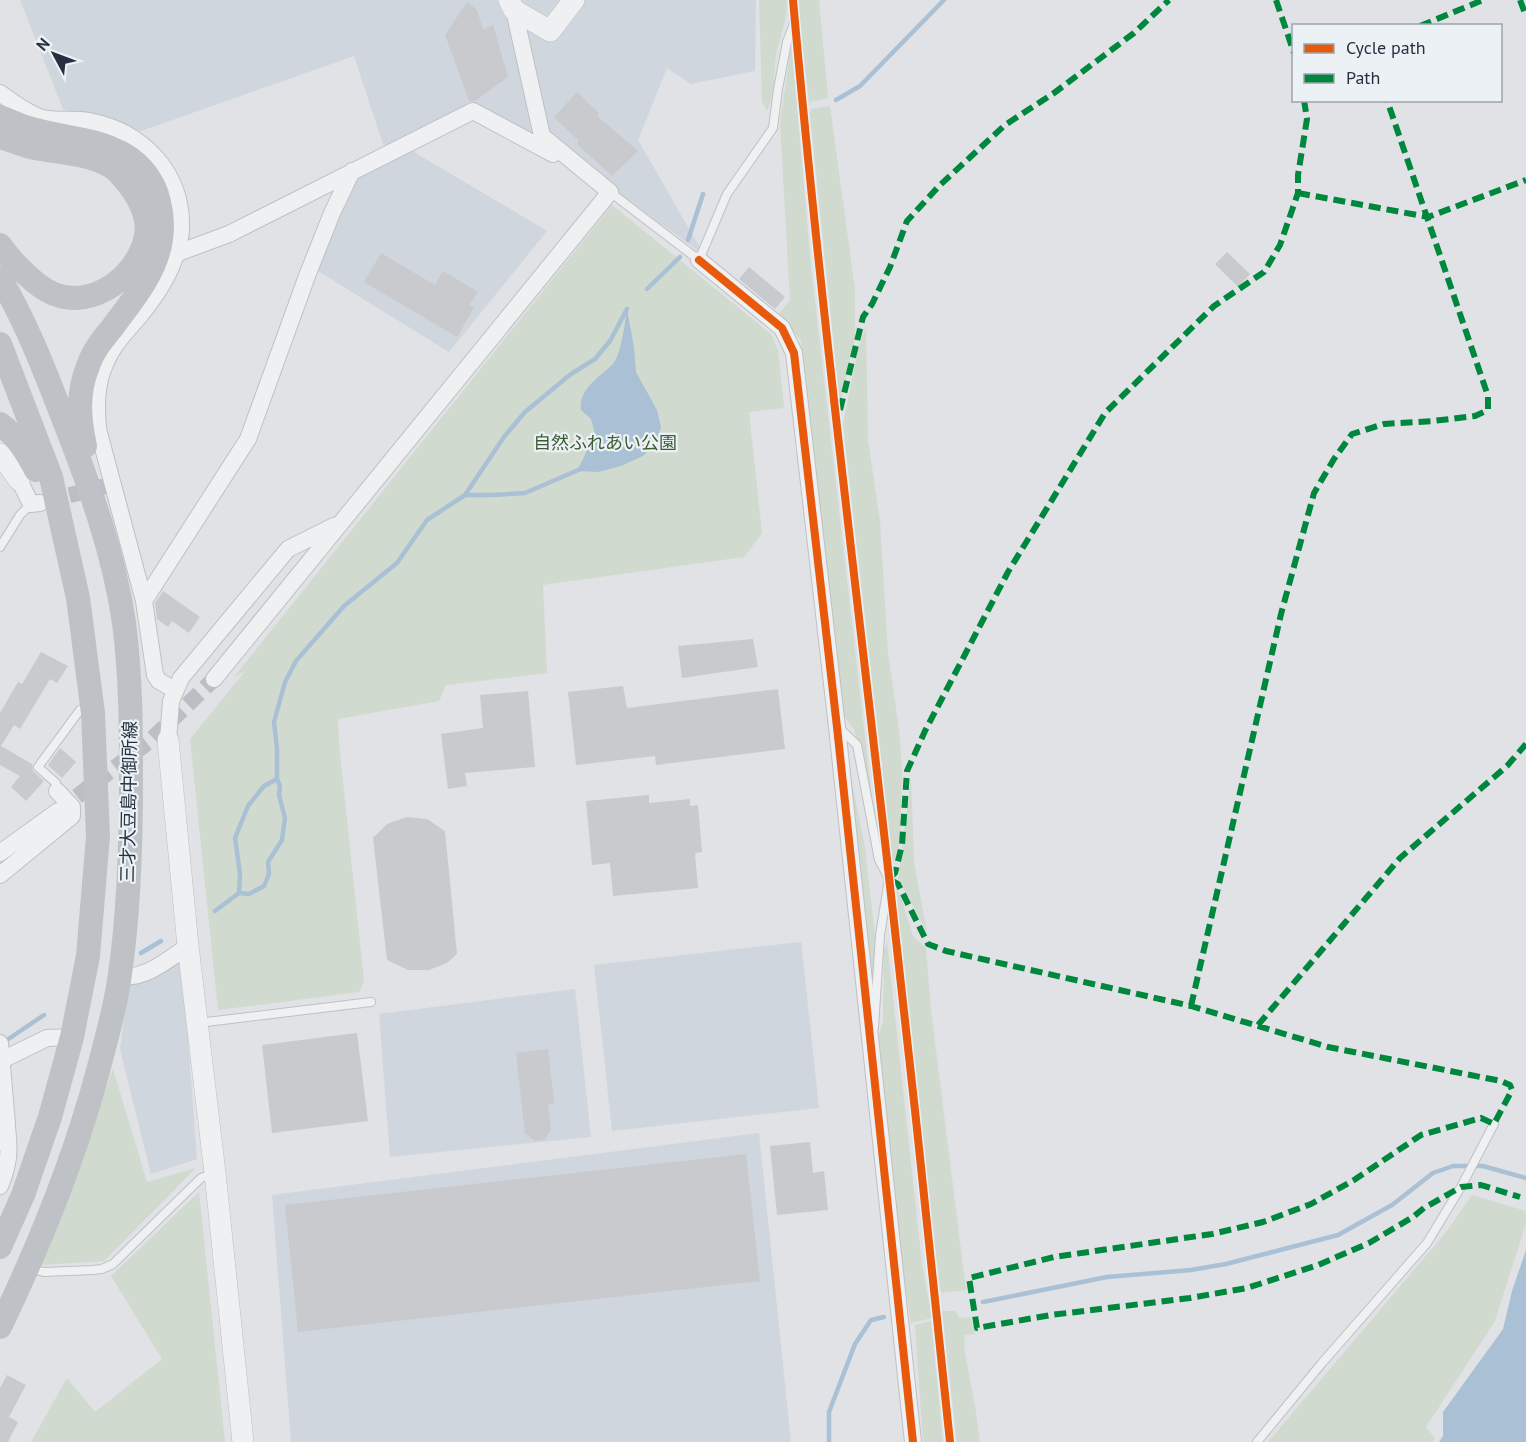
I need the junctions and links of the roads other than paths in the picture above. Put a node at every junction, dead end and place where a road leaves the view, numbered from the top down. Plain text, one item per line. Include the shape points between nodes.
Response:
1 (574, 0) edge
2 (511, 5) edge
3 (795, 21) dead end
4 (0, 93) edge
5 (0, 117) edge
6 (0, 137) edge
7 (352, 171) junction
8 (587, 172) junction
9 (610, 192) junction
10 (0, 245) edge
11 (175, 254) junction
12 (699, 260) junction
13 (0, 278) edge
14 (0, 344) edge
15 (0, 424) edge
16 (0, 454) edge
17 (19, 480) joint
18 (35, 503) joint
19 (340, 523) junction
20 (104, 528) junction
21 (63, 532) junction
22 (0, 547) edge
23 (144, 601) junction
24 (214, 679) tunnel mouth
25 (175, 690) junction
26 (80, 710) dead end
27 (837, 727) junction
28 (168, 740) joint
29 (57, 791) joint
30 (58, 811) tunnel mouth
31 (0, 853) edge
32 (0, 875) edge
33 (188, 946) junction
34 (120, 976) junction
35 (371, 1002) dead end
36 (198, 1023) junction
37 (72, 1037) junction
38 (0, 1043) edge
39 (871, 1046) junction
40 (1, 1061) edge
41 (7, 1124) junction
42 (1494, 1125) dead end
43 (0, 1142) edge
44 (215, 1173) junction
45 (0, 1186) edge
46 (0, 1247) edge
47 (29, 1268) junction
48 (0, 1327) edge
49 (243, 1442) edge
50 (913, 1442) edge
51 (1257, 1442) edge

1 - 2 street via 550,31
2 - 8 street via 542,136
3 - 12 lane via 773,128 727,194
4 - 11 street via 40,117 88,121 128,135 146,147 169,176 177,198 181,228
5 - 20 main road via 108,146 145,171 158,194 163,238 156,263 95,349 81,385 82,431
6 - 10 main road via 97,160 113,168 139,199 146,235 141,254 120,279 96,296 73,298 53,294 20,270
7 - 8 street via 473,111
7 - 11 street via 229,234
7 - 23 street via 307,276 248,439
8 - 9 street
9 - 12 lane
9 - 19 street
11 - 23 street via 164,283 113,349 100,377 96,413 110,485
12 - 27 street via 782,328 794,353
13 - 20 main road, 三才大豆島中御所線 via 15,302 50,383
14 - 21 main road, 三才大豆島中御所線 via 51,477
15 - 21 main road via 24,446
16 - 17 street
17 - 18 street
18 - 22 lane via 20,515
19 - 24 street
19 - 25 street via 288,549
20 - 34 main road, 三才大豆島中御所線 via 124,622 131,716 128,892
21 - 37 main road, 三才大豆島中御所線 via 78,598 93,713 98,836 88,956
23 - 25 street via 155,675
25 - 28 street via 169,711
26 - 29 lane via 38,767 56,783
27 - 39 street
27 - 39 lane via 857,745 879,860 889,879
28 - 33 street
29 - 32 street via 72,807 72,816
30 - 31 street
33 - 34 street via 138,976
33 - 36 street
34 - 47 main road, 三才大豆島中御所線 via 87,1112
35 - 36 lane
36 - 44 street
37 - 40 street via 47,1038
37 - 46 main road, 三才大豆島中御所線 via 23,1195
38 - 40 street
39 - 50 street
40 - 41 street
41 - 43 street
41 - 45 street via 10,1152
42 - 51 lane via 1427,1243
44 - 47 lane via 201,1178 113,1264 102,1269 45,1272
44 - 49 street
47 - 48 main road, 三才大豆島中御所線

